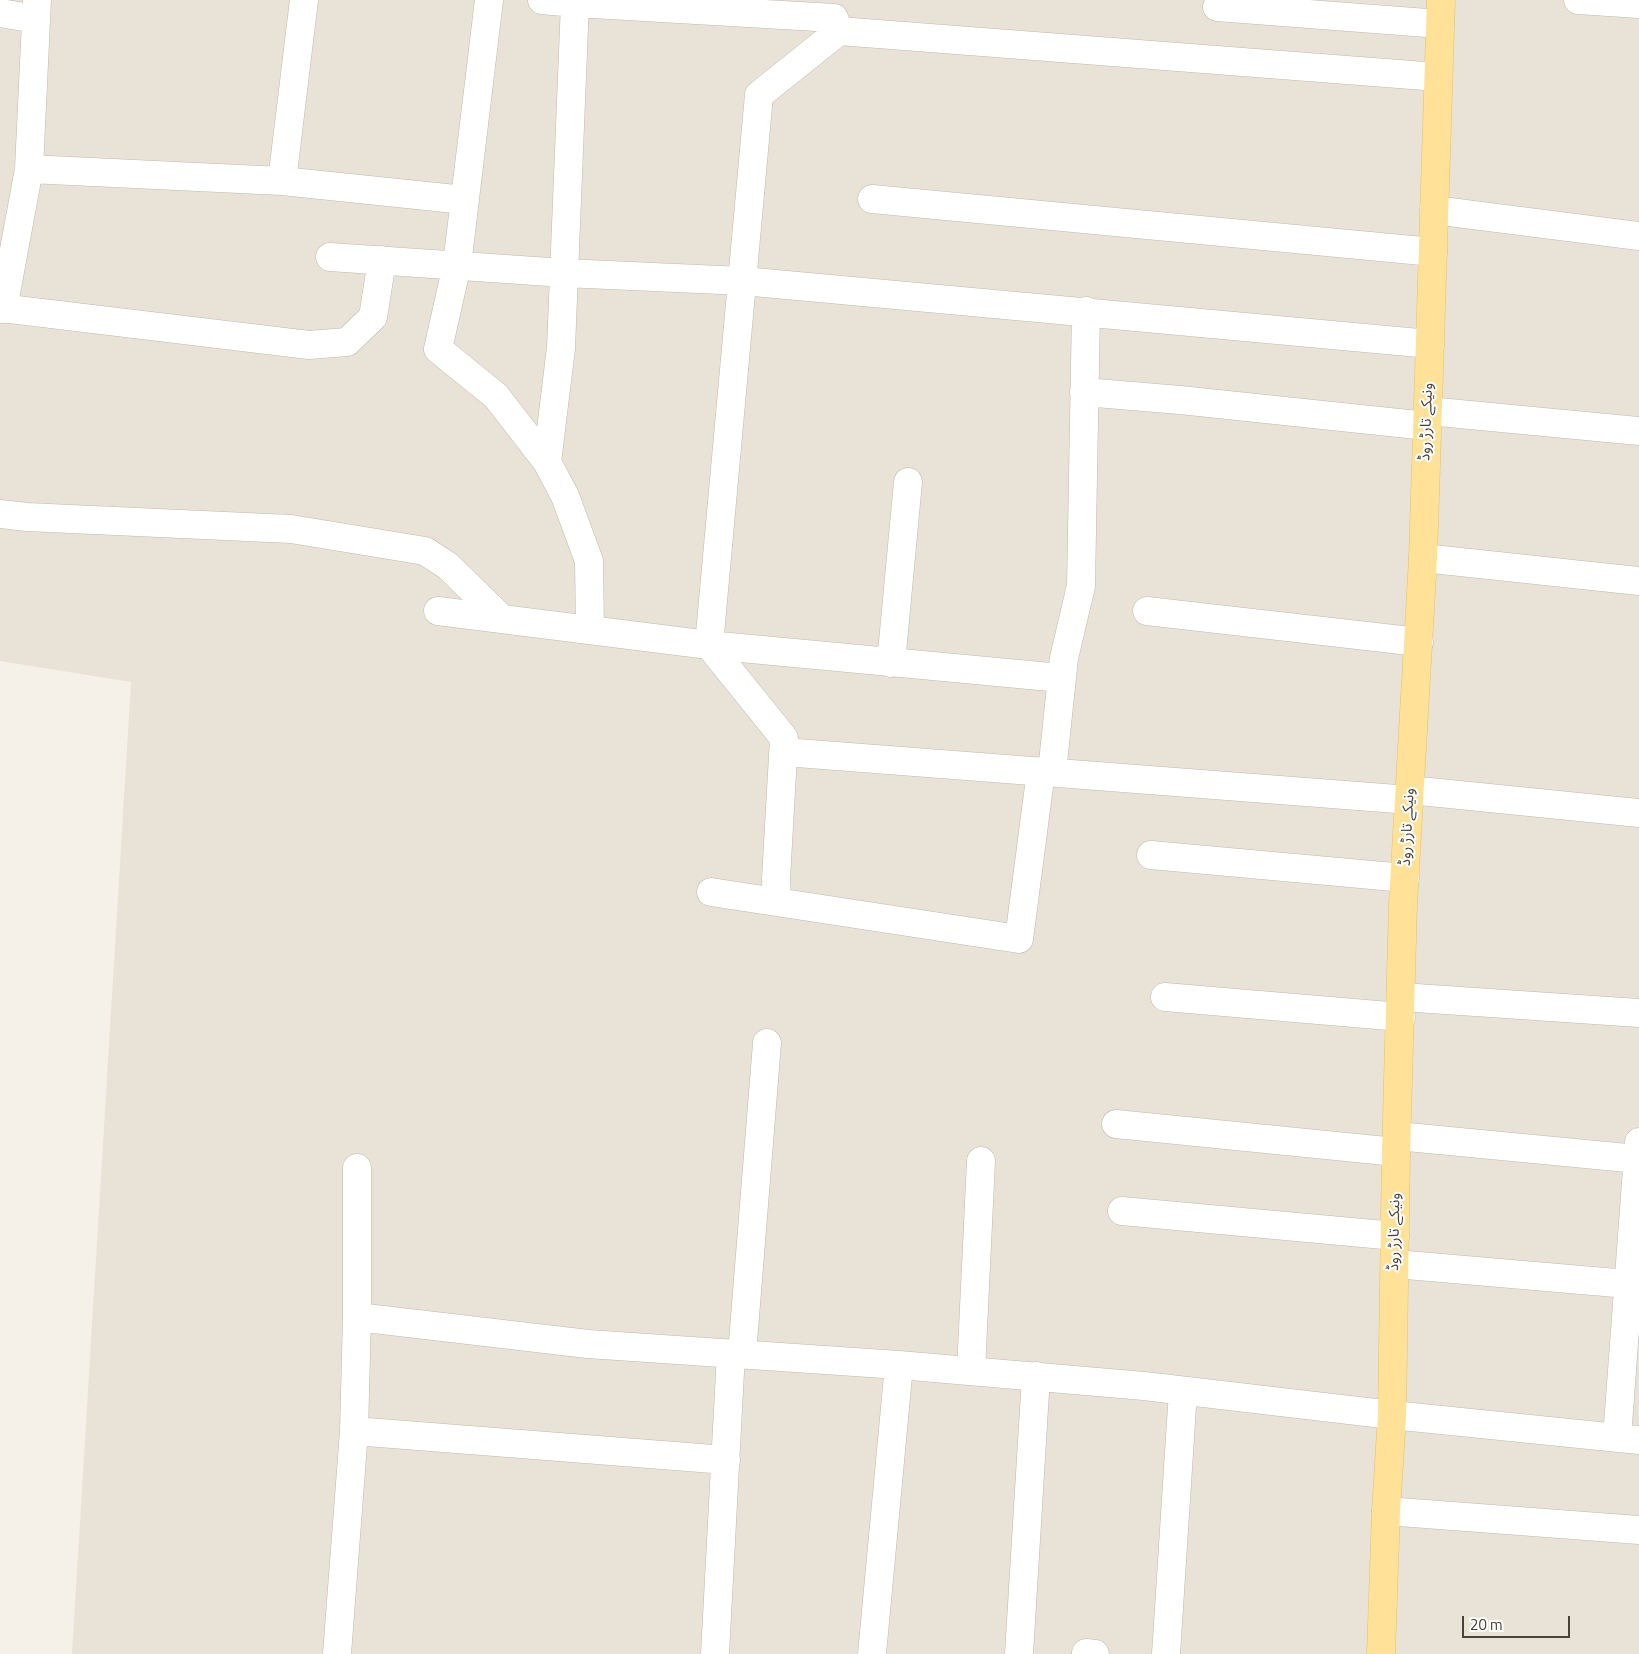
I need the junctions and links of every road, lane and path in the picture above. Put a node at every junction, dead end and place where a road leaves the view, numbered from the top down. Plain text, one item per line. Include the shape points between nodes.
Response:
1 (304, 0) edge
2 (489, 0) edge
3 (542, 0) edge
4 (1578, 0) edge
5 (575, 3) junction
6 (1639, 4) edge
7 (1217, 6) dead end
8 (37, 9) edge
9 (0, 12) edge
10 (1440, 12) edge
11 (839, 31) junction
12 (1438, 77) junction
13 (29, 169) junction
14 (282, 180) junction
15 (872, 199) dead end
16 (465, 200) junction
17 (1434, 210) junction
18 (1639, 236) edge
19 (1433, 252) junction
20 (330, 257) dead end
21 (382, 260) junction
22 (457, 265) junction
23 (564, 273) junction
24 (743, 281) junction
25 (2, 308) edge
26 (1086, 312) junction
27 (1430, 344) junction
28 (1084, 392) junction
29 (1427, 418) junction
30 (1639, 431) edge
31 (546, 462) junction
32 (908, 482) dead end
33 (0, 514) edge
34 (1423, 558) junction
35 (1639, 581) edge
36 (438, 611) dead end
37 (1147, 611) dead end
38 (502, 619) junction
39 (590, 630) junction
40 (1418, 642) junction
41 (708, 645) junction
42 (890, 663) junction
43 (1061, 678) junction
44 (784, 752) junction
45 (1046, 772) junction
46 (1410, 795) junction
47 (1639, 813) edge
48 (1151, 855) dead end
49 (1405, 878) junction
50 (711, 892) dead end
51 (776, 902) junction
52 (1165, 997) dead end
53 (1401, 1007) junction
54 (1639, 1013) edge
55 (767, 1043) dead end
56 (1116, 1124) dead end
57 (1397, 1144) junction
58 (1638, 1150) edge
59 (981, 1162) dead end
60 (357, 1168) dead end
61 (1122, 1211) dead end
62 (1395, 1236) junction
63 (1395, 1264) junction
64 (1628, 1284) junction
65 (357, 1318) junction
66 (736, 1353) junction
67 (899, 1365) junction
68 (971, 1371) junction
69 (1036, 1376) junction
70 (1183, 1390) junction
71 (1392, 1415) junction
72 (354, 1431) junction
73 (1628, 1439) edge
74 (726, 1460) junction
75 (1386, 1511) junction
76 (1639, 1530) edge
77 (337, 1654) edge
78 (715, 1654) edge
79 (872, 1654) edge
80 (1019, 1654) edge
81 (1166, 1654) edge
82 (1381, 1654) edge

1 - 14 street
2 - 16 street
3 - 5 street
4 - 6 street
5 - 11 street via 834,18
5 - 23 street
7 - 10 street
8 - 9 street
8 - 13 street
10 - 12 main road, ونیکے تارڑ روڈ
11 - 12 street
11 - 24 street via 759,95
12 - 17 main road, ونیکے تارڑ روڈ
13 - 14 street
13 - 25 street
14 - 16 street
15 - 19 street
16 - 22 street
17 - 18 street
17 - 19 main road, ونیکے تارڑ روڈ
19 - 27 main road, ونیکے تارڑ روڈ
20 - 21 street
21 - 22 street
21 - 25 street via 373,317 347,342 309,345
22 - 23 street
22 - 31 street via 438,349 496,396
23 - 24 street
23 - 31 street via 561,348
24 - 26 street
24 - 41 street
26 - 27 street
26 - 28 street
27 - 29 main road, ونیکے تارڑ روڈ
28 - 29 street
28 - 43 street via 1081,586
29 - 30 street
29 - 34 main road, ونیکے تارڑ روڈ
31 - 39 street via 564,496 589,561
32 - 42 street
33 - 38 street via 291,529 425,551 448,566
34 - 35 street
34 - 40 main road, ونیکے تارڑ روڈ
36 - 38 street
37 - 40 street
38 - 39 street
39 - 41 street
40 - 46 main road, ونیکے تارڑ روڈ
41 - 42 street
41 - 44 street via 784,738
42 - 43 street
43 - 45 street
44 - 45 street
44 - 51 street
45 - 46 street
45 - 51 street via 1019,939
46 - 47 street
46 - 49 main road, ونیکے تارڑ روڈ
48 - 49 street
49 - 53 main road, ونیکے تارڑ روڈ
50 - 51 street
52 - 53 street
53 - 54 street
53 - 57 main road, ونیکے تارڑ روڈ
55 - 66 street
56 - 57 street
57 - 58 street
57 - 62 main road, ونیکے تارڑ روڈ
58 - 64 street
59 - 68 street
60 - 65 street
61 - 62 street
62 - 63 main road, ونیکے تارڑ روڈ
63 - 64 street
63 - 71 main road, ونیکے تارڑ روڈ
64 - 73 street
65 - 66 street via 588,1344
65 - 72 street
66 - 67 street
66 - 74 street
67 - 68 street
67 - 79 street
68 - 69 street
69 - 70 street
69 - 80 street
70 - 71 street
70 - 81 street
71 - 73 street
71 - 75 main road, ونیکے تارڑ روڈ
72 - 74 street
72 - 77 street
74 - 78 street
75 - 76 street
75 - 82 main road, ونیکے تارڑ روڈ

